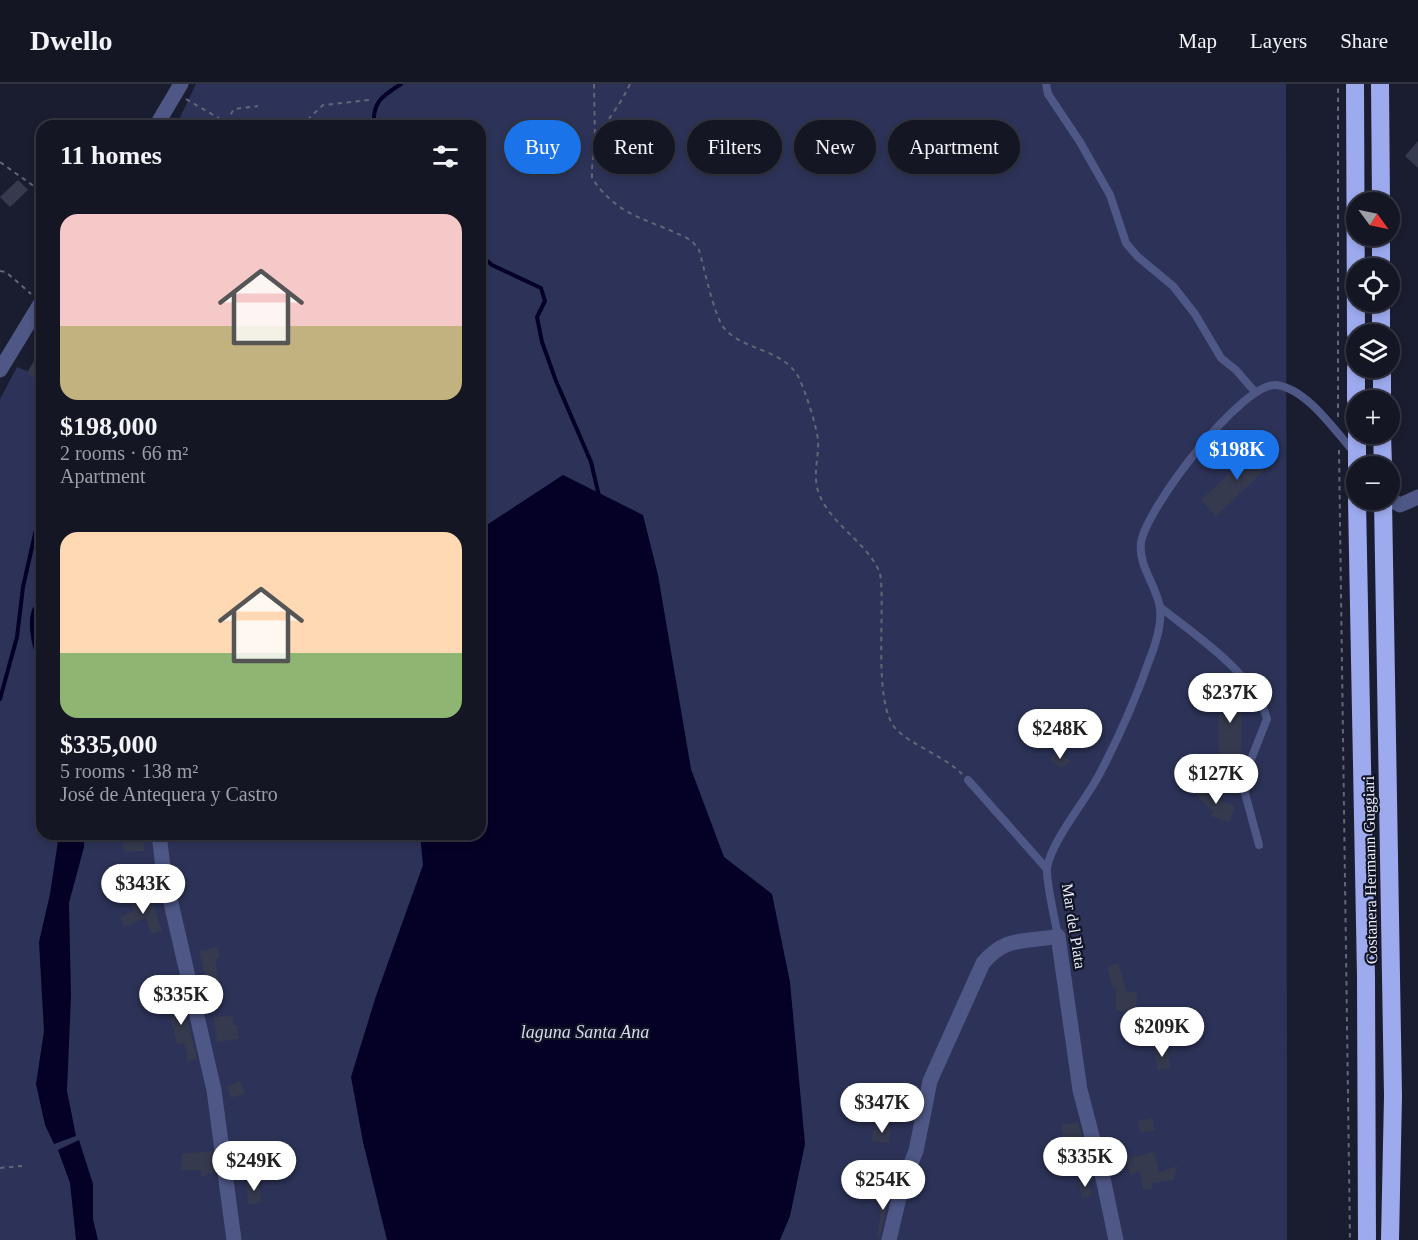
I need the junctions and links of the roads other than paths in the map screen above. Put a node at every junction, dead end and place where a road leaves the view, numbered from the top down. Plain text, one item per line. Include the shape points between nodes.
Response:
1 (1046, 84) edge
2 (1355, 84) edge
3 (1380, 84) edge
4 (178, 89) edge
5 (160, 120) edge
6 (1381, 192) edge
7 (36, 311) edge
8 (1356, 324) edge
9 (0, 370) edge
10 (1254, 392) junction
11 (1346, 432) edge
12 (1418, 497) edge
13 (1400, 505) edge
14 (1357, 510) edge
15 (1383, 510) edge
16 (1160, 607) junction
17 (968, 780) road end
18 (160, 840) edge
19 (1259, 845) dead end
20 (1047, 869) junction
21 (1058, 936) junction
22 (234, 1240) edge
23 (890, 1240) edge
24 (1116, 1240) edge
25 (1367, 1240) edge
26 (1390, 1240) edge

1 - 10 lane via 1048,94 1110,195 1126,243 1173,286 1221,358
2 - 8 highway
3 - 6 highway
4 - 5 street
7 - 9 street
10 - 11 lane via 1275,385 1297,393
10 - 16 lane, Mar del Plata via 1190,459 1148,523 1141,543 1143,559
12 - 13 street
14 - 25 highway, Costanera Hermann Guggiari
15 - 26 highway, Costanera Hermann Guggiari via 1393,1096
16 - 19 lane via 1217,652 1246,682 1264,710 1267,719 1242,782
16 - 20 lane, Mar del Plata via 1149,660 1100,774
17 - 20 lane
18 - 22 street via 214,1090
20 - 21 lane, Mar del Plata
21 - 23 street via 1012,942 995,949 983,963 930,1081 916,1152 902,1185
21 - 24 street, Mar del Plata via 1080,1090

